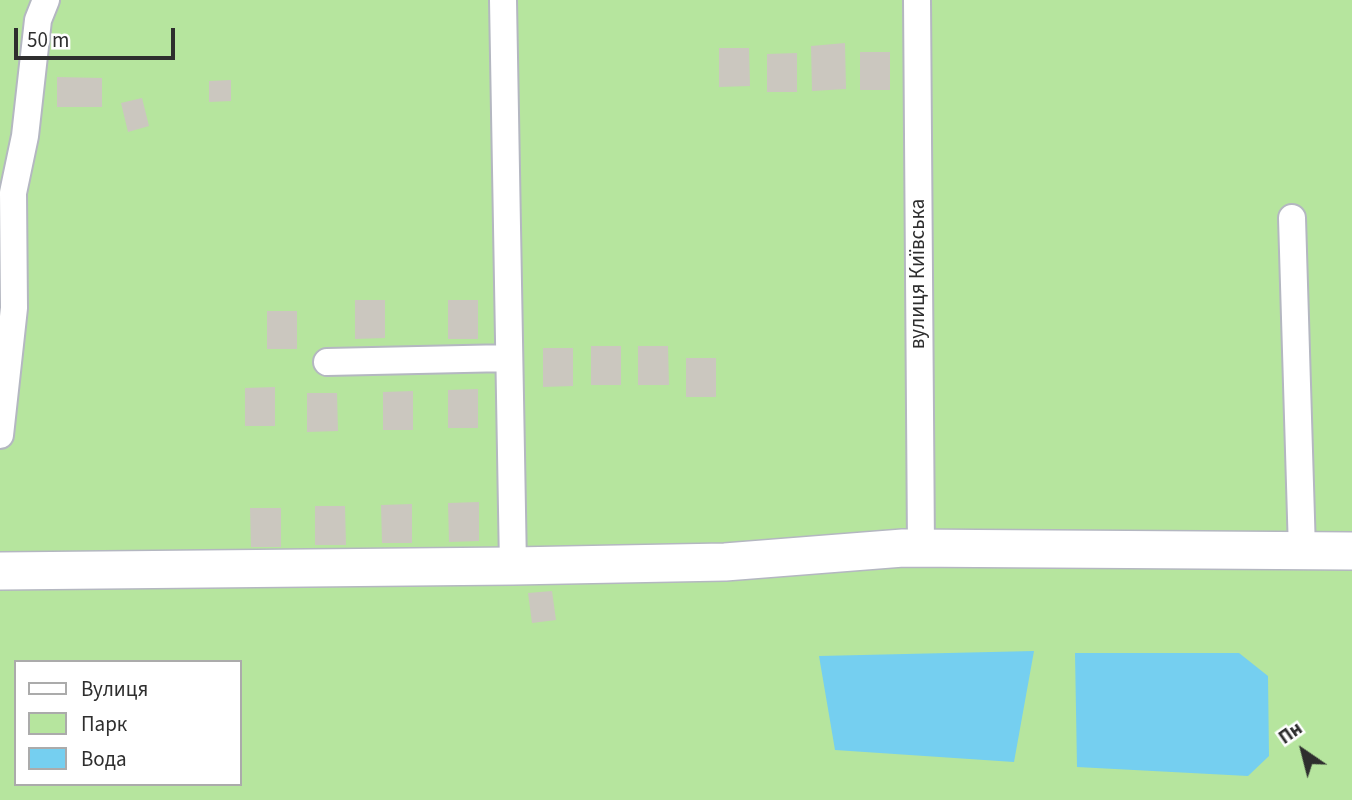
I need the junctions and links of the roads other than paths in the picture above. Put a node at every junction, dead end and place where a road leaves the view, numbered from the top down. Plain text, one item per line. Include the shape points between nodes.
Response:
1 (46, 0) edge
2 (503, 0) edge
3 (918, 0) edge
4 (1292, 218) dead end
5 (509, 358) junction
6 (327, 362) dead end
7 (0, 435) edge
8 (921, 548) junction
9 (1302, 551) junction
10 (1352, 551) edge
11 (513, 566) junction
12 (0, 570) edge

1 - 7 street via 38,20 25,136 13,193 14,308
2 - 5 street
3 - 8 street, вулиця Київська
4 - 9 street
5 - 6 street
5 - 11 street
8 - 9 street
8 - 11 street via 725,562
9 - 10 street
11 - 12 street

